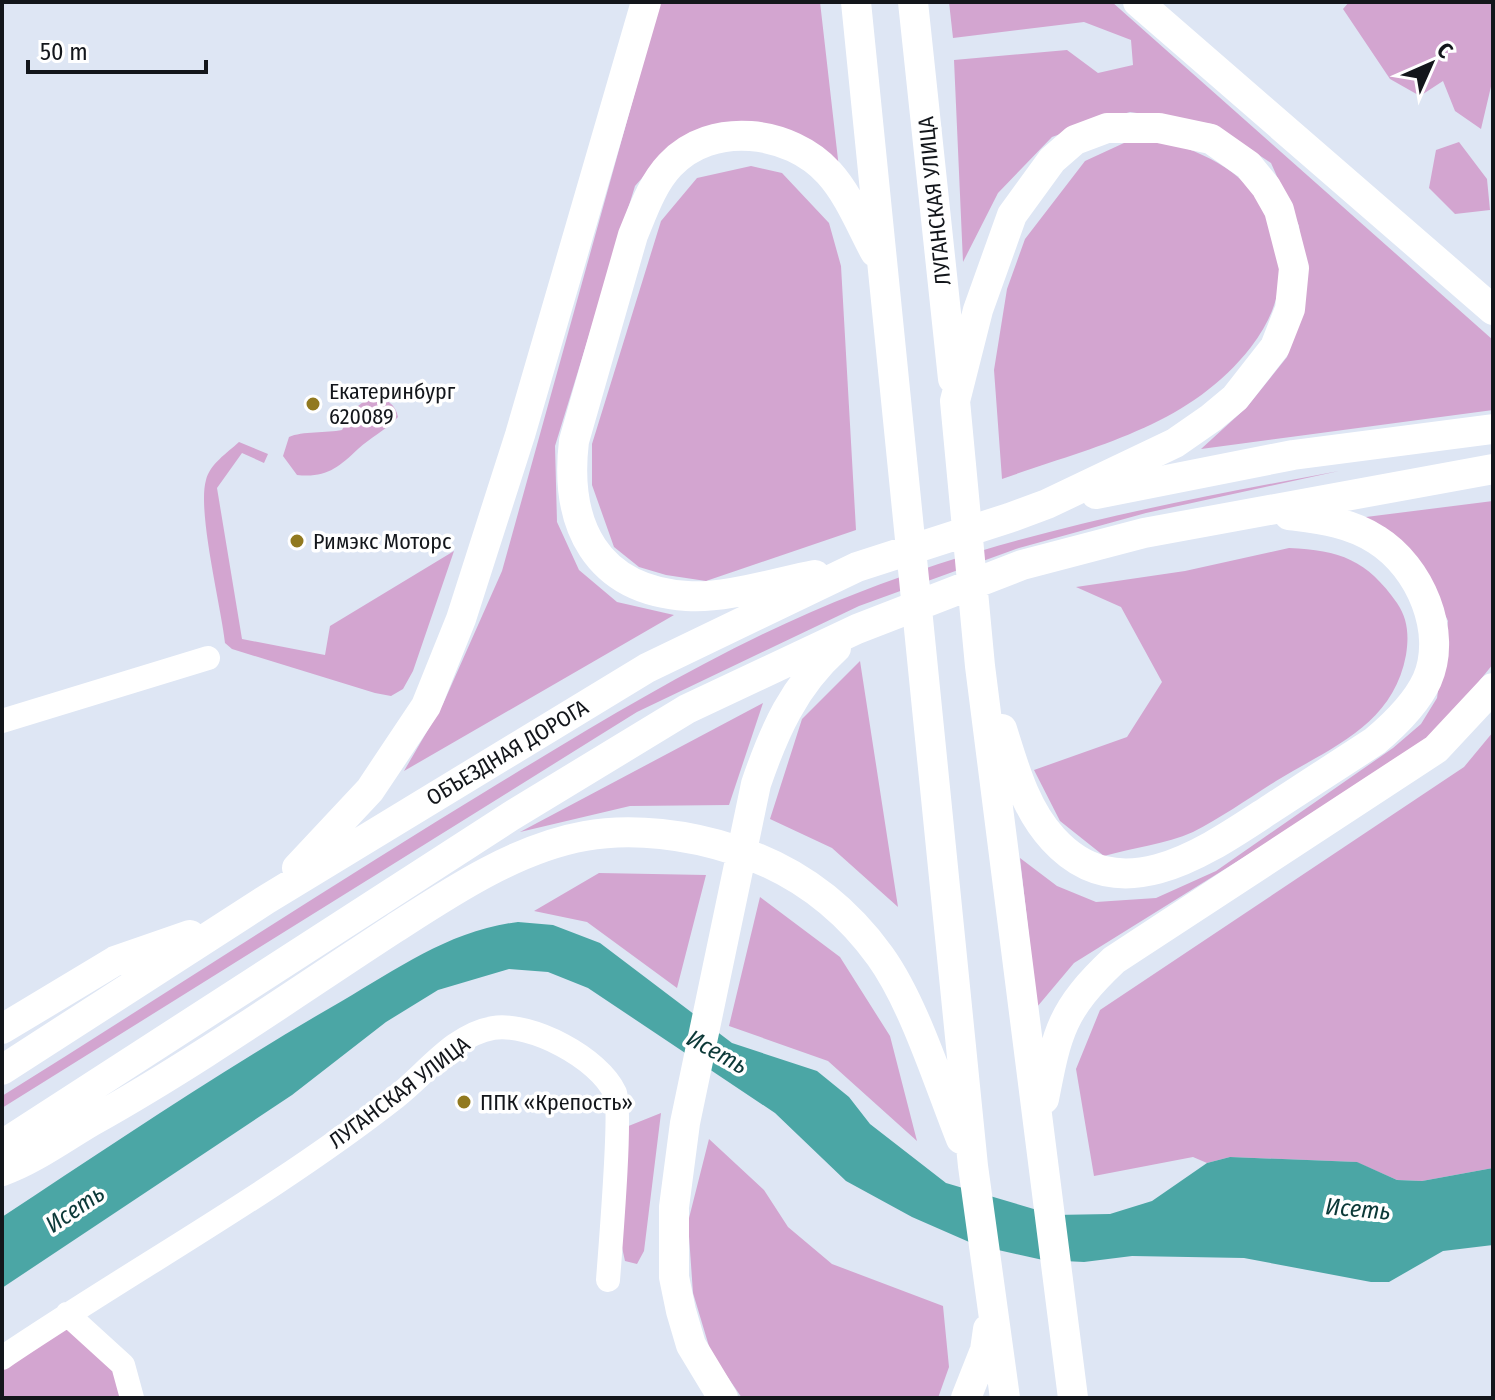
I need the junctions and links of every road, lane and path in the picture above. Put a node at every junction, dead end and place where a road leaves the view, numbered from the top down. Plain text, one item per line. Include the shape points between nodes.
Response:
1 (646, 2) edge
2 (856, 2) edge
3 (913, 2) edge
4 (1138, 2) edge
5 (883, 270) junction
6 (1493, 310) edge
7 (955, 401) junction
8 (1493, 429) edge
9 (1493, 469) edge
10 (1047, 504) junction
11 (1255, 511) junction
12 (857, 567) junction
13 (857, 629) junction
14 (208, 658) dead end
15 (980, 666) junction
16 (1493, 688) edge
17 (2, 721) edge
18 (267, 899) junction
19 (237, 918) junction
20 (2, 1029) edge
21 (2, 1070) edge
22 (1038, 1129) junction
23 (2, 1145) edge
24 (973, 1166) junction
25 (2, 1171) edge
26 (608, 1280) dead end
27 (991, 1307) junction
28 (67, 1314) junction
29 (2, 1358) edge
30 (132, 1398) edge
31 (723, 1398) edge
32 (966, 1398) edge
33 (1005, 1398) edge
34 (1073, 1398) edge

1 - 18 main road via 520,435 461,619 426,706 370,790
2 - 5 main road
3 - 7 main road, ЛУГАНСКАЯ УЛИЦА
4 - 6 main road
5 - 12 main road via 842,188 807,154 762,136 694,147 662,175 633,235 574,441 571,469 581,532 601,560 628,581 689,597
5 - 24 main road
7 - 10 main road via 978,310 1012,215 1039,174 1075,140 1126,126 1185,131 1211,139 1248,165 1279,210 1292,250 1290,309 1275,347 1235,398 1193,431
7 - 15 main road, ЛУГАНСКАЯ УЛИЦА
8 - 10 main road via 1293,455
9 - 11 main road
10 - 12 main road, ОБЪЕЗДНАЯ ДОРОГА
11 - 13 main road via 1022,565
11 - 15 main road via 1329,520 1377,539 1397,555 1427,609 1434,656 1426,681 1396,723 1202,854 1164,868 1122,873 1088,863 1061,847 1021,786
12 - 18 main road, ОБЪЕЗДНАЯ ДОРОГА via 647,668
13 - 23 main road via 687,709 511,816
13 - 31 main road via 798,689 773,734 756,784 685,1123 674,1207 674,1277 691,1345
14 - 17 street
15 - 22 main road
16 - 22 main road via 1436,749 1114,960 1085,988 1064,1016
18 - 19 main road, ОБЪЕЗДНАЯ ДОРОГА
19 - 20 main road via 115,961
19 - 21 main road, ОБЪЕЗДНАЯ ДОРОГА
22 - 34 main road
24 - 25 main road via 880,956 839,911 776,864 706,842 672,836 586,836 535,851 433,903 127,1102
24 - 27 main road
26 - 28 street, ЛУГАНСКАЯ УЛИЦА via 616,1095 596,1065 575,1050 494,1028 461,1040 371,1116
27 - 32 main road via 985,1350
27 - 33 main road
28 - 29 street, ЛУГАНСКАЯ УЛИЦА
28 - 30 street via 123,1365

